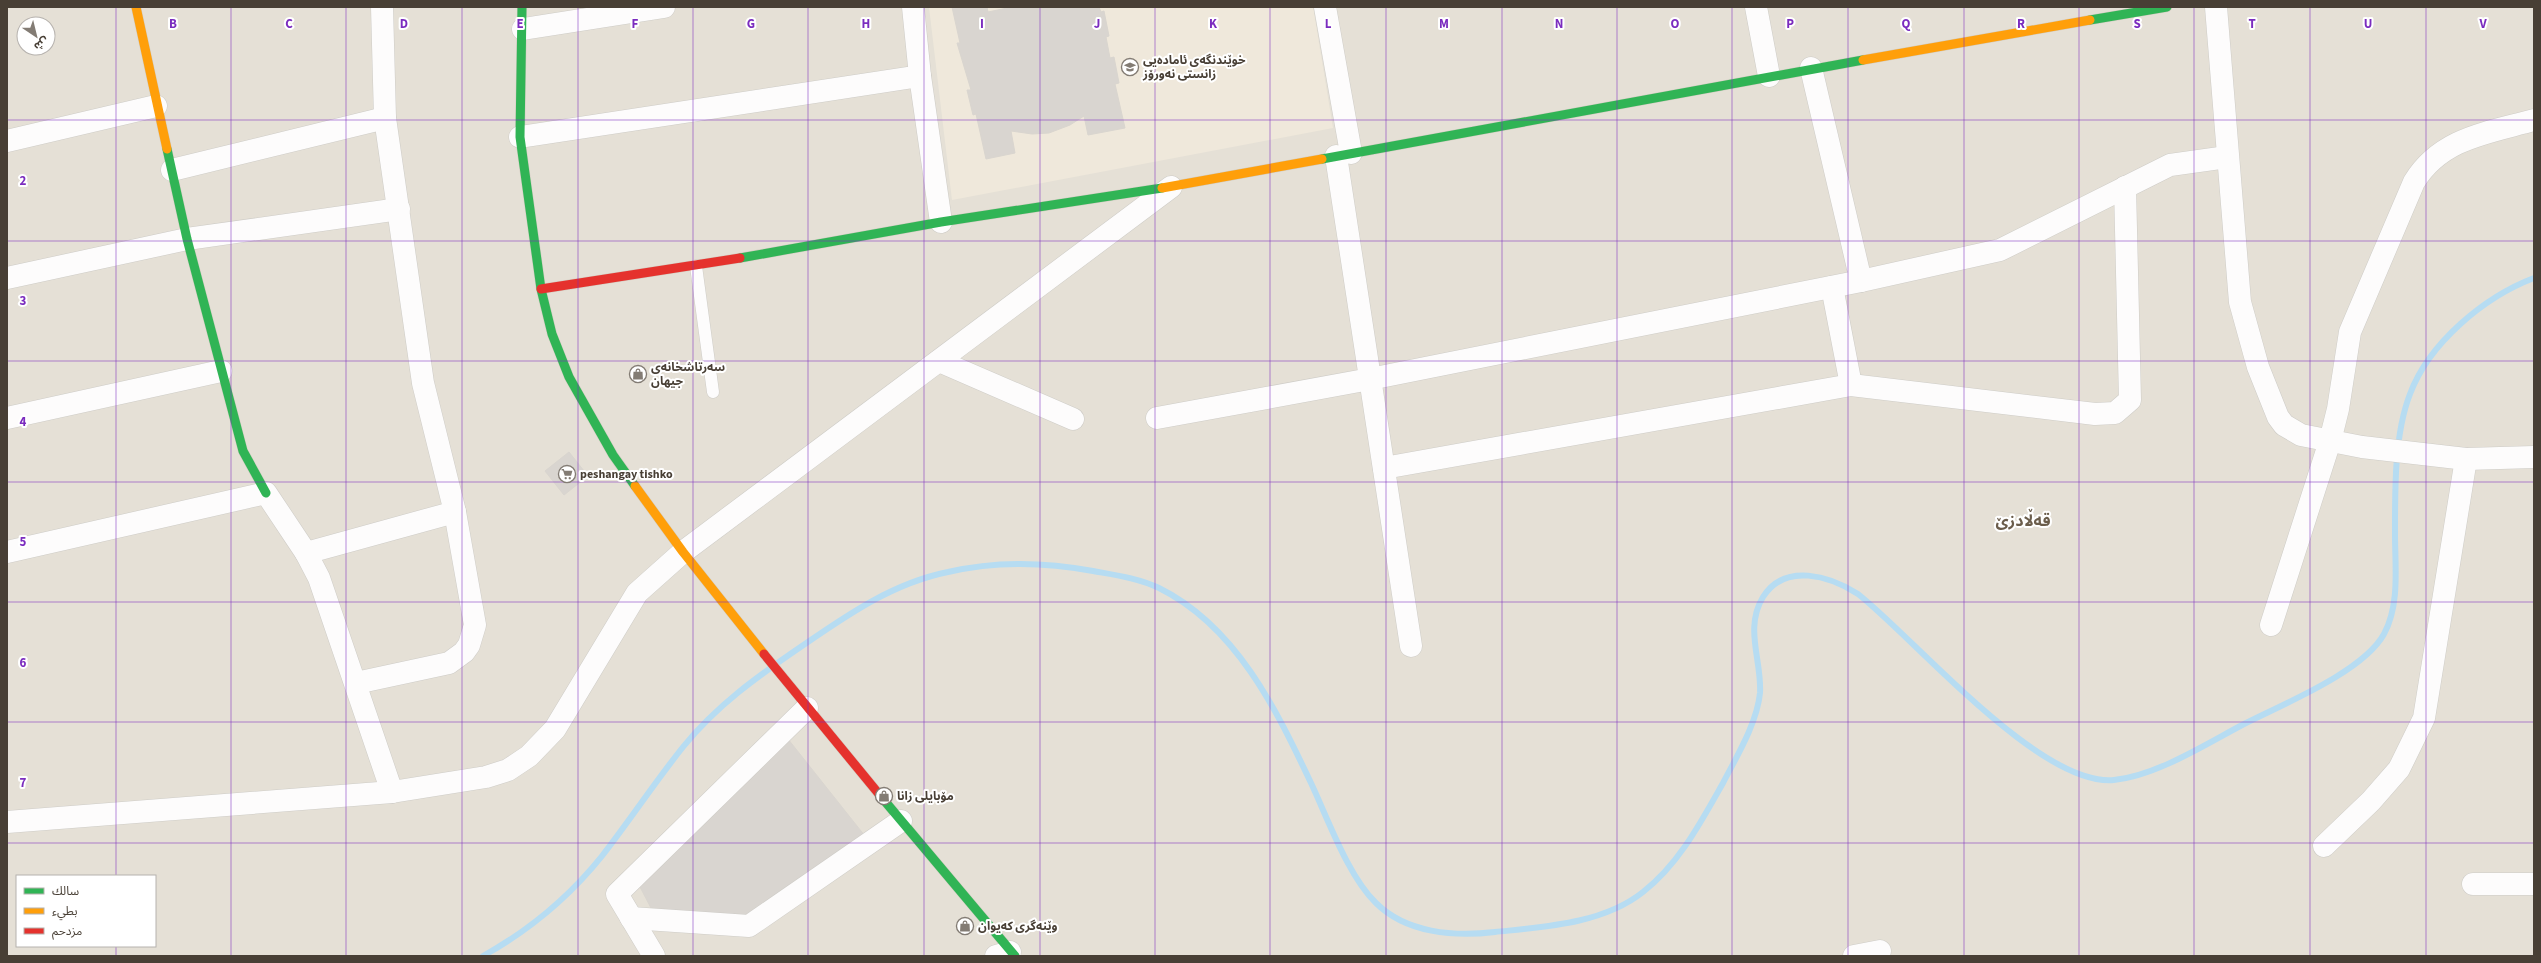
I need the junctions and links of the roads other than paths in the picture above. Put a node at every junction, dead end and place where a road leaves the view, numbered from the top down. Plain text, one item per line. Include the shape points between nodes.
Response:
1 (136, 7) edge
2 (382, 7) edge
3 (522, 7) edge
4 (664, 7) edge
5 (914, 7) edge
6 (1325, 7) edge
7 (1756, 7) edge
8 (2167, 7) edge
9 (2216, 7) edge
10 (523, 29) junction
11 (1811, 68) junction
12 (920, 76) junction
13 (1769, 76) junction
14 (156, 106) junction
15 (385, 118) junction
16 (2534, 120) edge
17 (520, 137) junction
18 (7, 141) edge
19 (1344, 155) junction
20 (2227, 157) junction
21 (172, 170) junction
22 (1171, 187) junction
23 (2125, 187) junction
24 (398, 209) junction
25 (941, 222) junction
26 (187, 239) junction
27 (696, 266) junction
28 (7, 278) edge
29 (1861, 281) junction
30 (1832, 287) junction
31 (541, 290) junction
32 (938, 361) junction
33 (221, 371) junction
34 (1370, 379) junction
35 (1852, 385) junction
36 (713, 392) dead end
37 (7, 418) edge
38 (1157, 418) dead end
39 (1073, 419) dead end
40 (2330, 441) junction
41 (2534, 457) edge
42 (2466, 459) junction
43 (1384, 468) junction
44 (266, 494) junction
45 (456, 512) junction
46 (7, 552) edge
47 (683, 552) junction
48 (306, 553) junction
49 (2271, 625) dead end
50 (1411, 646) dead end
51 (356, 682) junction
52 (805, 706) junction
53 (392, 792) junction
54 (901, 821) junction
55 (7, 822) edge
56 (2324, 846) dead end
57 (2473, 884) dead end
58 (2534, 884) edge
59 (631, 918) junction
60 (1880, 951) dead end
61 (1007, 955) edge
62 (654, 956) edge
63 (1854, 956) edge

1 - 14 street
2 - 15 street
3 - 10 street
4 - 10 street
5 - 12 street
6 - 19 street
7 - 13 street
8 - 11 street
9 - 20 street
10 - 17 street
11 - 13 street
11 - 29 street
12 - 17 street
12 - 25 street
13 - 19 street
14 - 18 street
14 - 21 street
15 - 21 street
15 - 24 street
16 - 40 street via 2471,137 2452,145 2424,166 2414,182 2350,332 2338,409
17 - 31 street
19 - 22 street
19 - 34 street
20 - 23 street via 2170,165
20 - 40 street via 2240,302 2248,336 2265,386 2284,425 2301,435
21 - 26 street
22 - 25 street
22 - 32 street
23 - 29 street via 2000,250
23 - 35 street via 2130,400 2116,413 2094,414
24 - 26 street
24 - 45 street via 423,383
25 - 27 street
26 - 28 street
26 - 33 street
27 - 31 street
27 - 36 lane
29 - 30 street
30 - 34 street
30 - 35 street
31 - 47 street via 552,334 569,377 589,415 614,455
32 - 39 street
32 - 47 street
33 - 37 street
33 - 44 street via 243,451
34 - 38 street
34 - 43 street
35 - 43 street
40 - 42 street
40 - 49 street
41 - 42 street
42 - 56 street via 2424,718 2399,769 2371,801
43 - 50 street
44 - 46 street
44 - 48 street
45 - 48 street
45 - 51 street via 474,611 474,636 470,645 449,663
47 - 52 street
47 - 53 street via 637,593 566,715 529,756 498,774
48 - 51 street via 319,578
51 - 53 street
52 - 54 street
52 - 59 street via 617,894
53 - 55 street
54 - 59 street via 748,926
54 - 61 street
57 - 58 street
59 - 62 street
60 - 63 street

